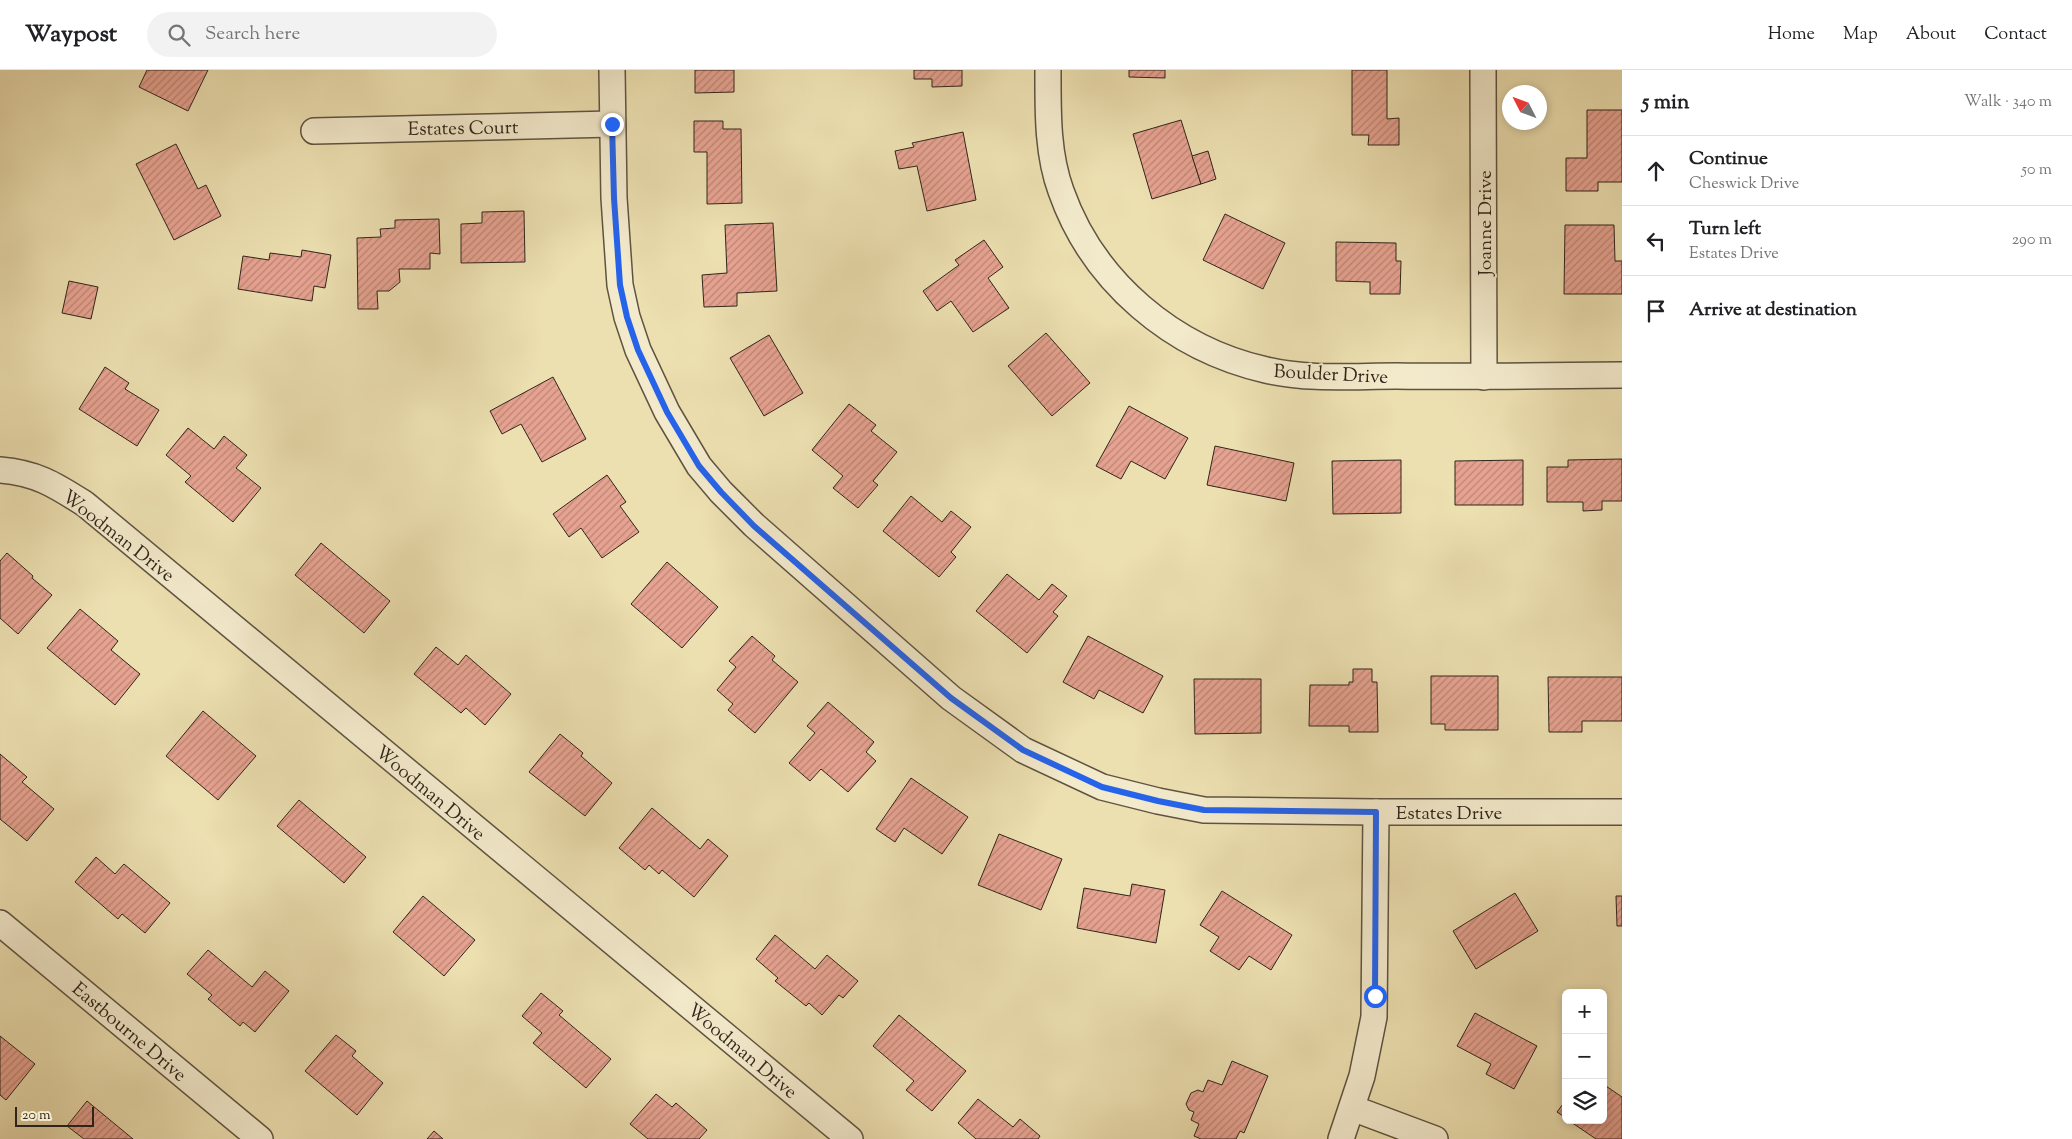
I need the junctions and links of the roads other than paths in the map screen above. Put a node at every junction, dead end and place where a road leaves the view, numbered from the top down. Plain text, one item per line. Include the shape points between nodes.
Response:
1 (612, 70) edge
2 (1048, 70) edge
3 (1483, 70) edge
4 (612, 124) junction
5 (314, 131) dead end
6 (1622, 375) edge
7 (1484, 377) junction
8 (0, 470) edge
9 (1376, 812) junction
10 (1622, 812) edge
11 (0, 923) edge
12 (1352, 1108) junction
13 (260, 1139) edge
14 (850, 1139) edge
15 (1341, 1139) edge
16 (1435, 1139) edge

1 - 4 street, Estates Drive
2 - 7 street, Boulder Drive via 1052,151 1068,208 1085,240 1118,285 1161,323 1211,352 1268,371 1319,376
3 - 7 street, Joanne Drive
4 - 5 street, Estates Court
4 - 9 street, Estates Drive via 620,285 638,350 667,412 699,466 754,526 951,698 1023,750 1102,787 1204,810
6 - 7 street, Boulder Drive
8 - 14 street, Woodman Drive via 28,473 54,484 85,504
9 - 10 street, Estates Drive
9 - 12 street via 1374,1017
11 - 13 street, Eastbourne Drive
12 - 15 street
12 - 16 street

